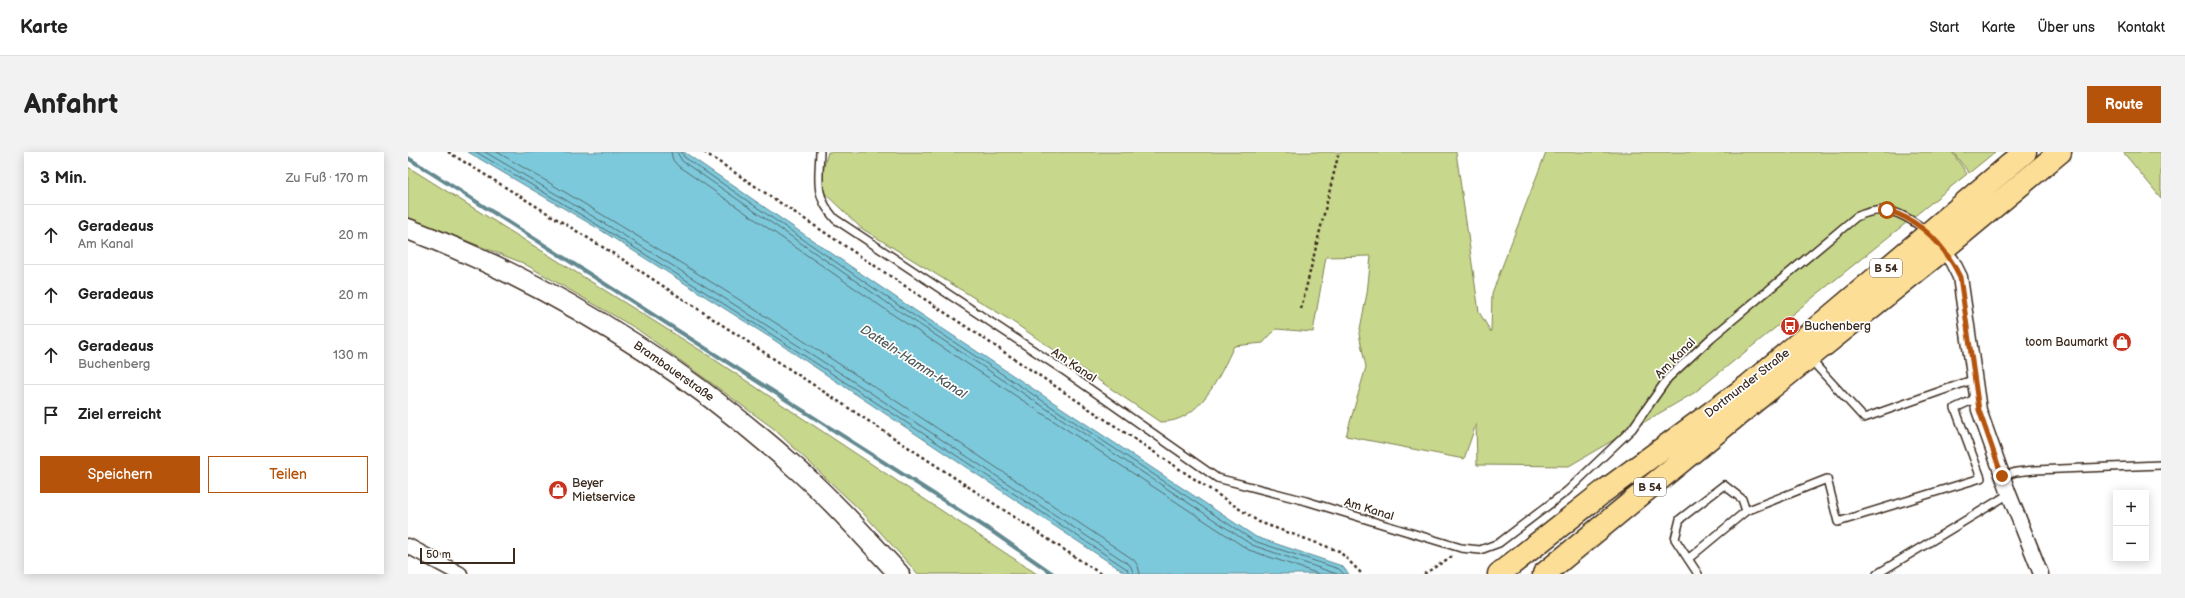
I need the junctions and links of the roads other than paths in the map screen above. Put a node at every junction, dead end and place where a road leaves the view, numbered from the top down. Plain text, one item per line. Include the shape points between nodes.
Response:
1 (820, 152) edge
2 (2025, 152) edge
3 (2060, 152) edge
4 (1922, 227) junction
5 (408, 229) edge
6 (1944, 249) junction
7 (1809, 359) junction
8 (1975, 379) junction
9 (1977, 398) junction
10 (2161, 465) edge
11 (2002, 476) junction
12 (2009, 494) junction
13 (1746, 511) junction
14 (408, 546) edge
15 (1688, 559) junction
16 (460, 574) edge
17 (898, 574) edge
18 (1499, 574) edge
19 (1544, 574) edge
20 (1698, 574) edge
21 (1877, 574) edge
22 (2041, 574) edge

1 - 4 lane, Am Kanal via 818,188 825,208 835,219 1063,370 1217,478 1306,501 1461,548 1480,550 1499,543 1567,491 1632,429 1668,378 1711,338 1856,217 1871,210 1887,210 1902,215
2 - 4 main road, Dortmunder Straße / B 54
3 - 6 main road, Dortmunder Straße / B 54
4 - 6 street
4 - 18 main road, Dortmunder Straße / B 54 via 1749,384 1603,492
5 - 17 main road, Brambauerstraße via 516,275 597,320 704,391 798,470
6 - 7 main road, Dortmunder Straße / B 54
6 - 8 street via 1960,277
7 - 8 lane via 1864,418
7 - 19 main road, Dortmunder Straße / B 54
8 - 9 street
9 - 11 street
9 - 13 lane via 1955,408 1981,478 1838,522 1827,479
10 - 11 lane via 2035,470
11 - 12 street
12 - 21 lane
12 - 22 street
13 - 15 lane
13 - 15 lane via 1742,499 1724,485 1680,519 1675,539
14 - 16 street
15 - 20 lane

